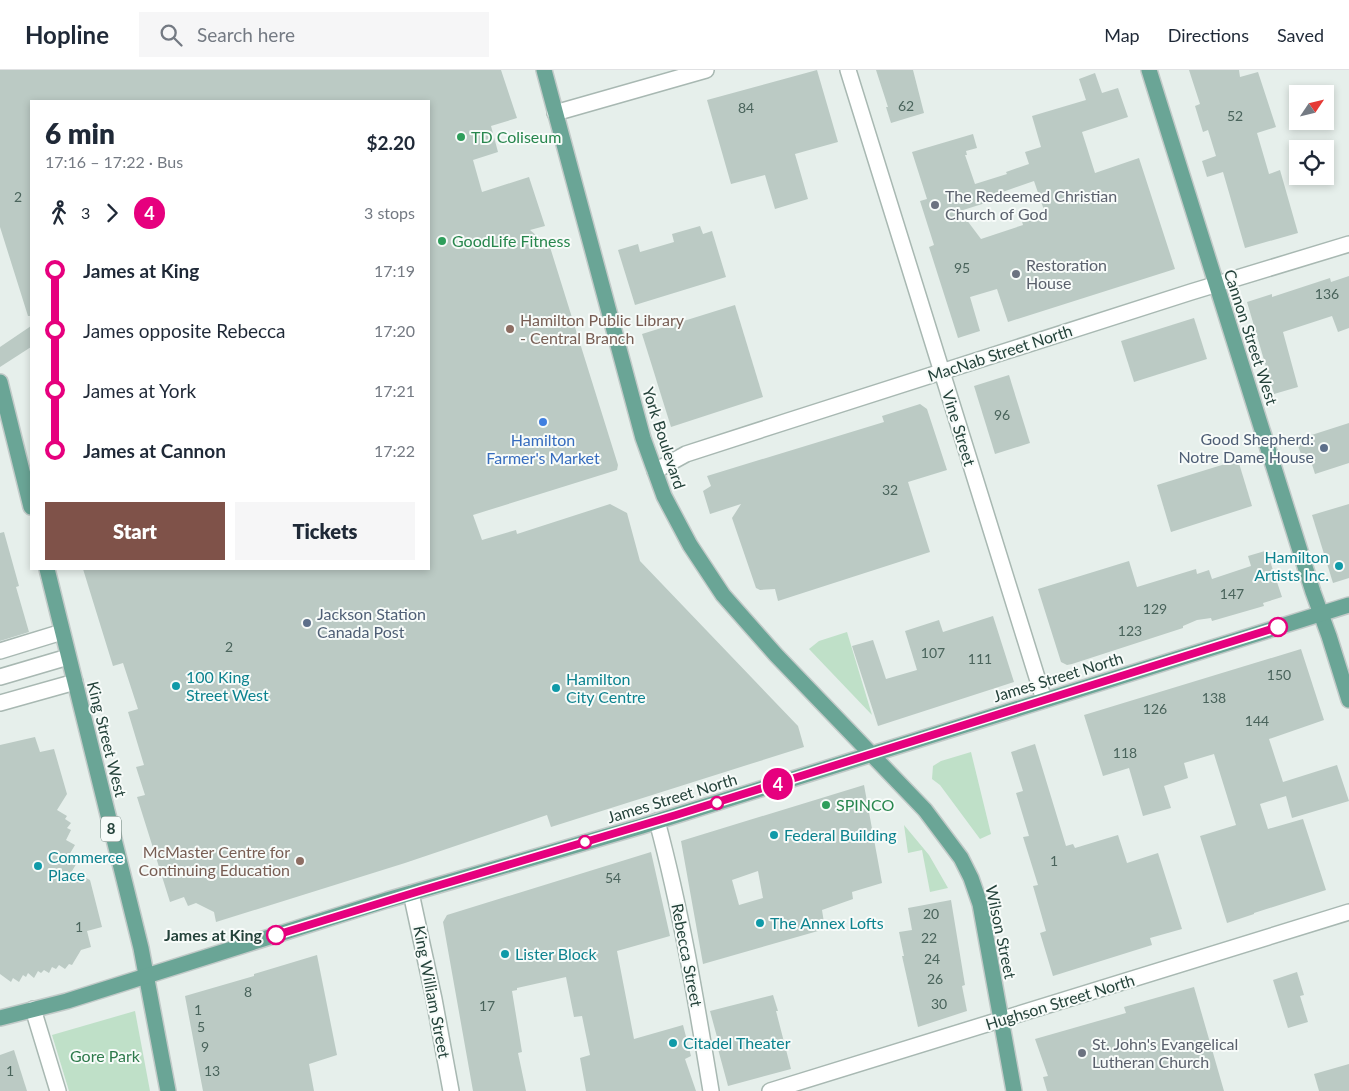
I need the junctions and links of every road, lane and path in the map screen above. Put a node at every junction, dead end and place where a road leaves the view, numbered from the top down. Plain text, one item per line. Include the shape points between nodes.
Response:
1 (544, 70) edge
2 (706, 70) edge
3 (848, 70) edge
4 (1149, 70) edge
5 (555, 112) junction
6 (1349, 244) edge
7 (1216, 284) junction
8 (941, 372) junction
9 (0, 382) edge
10 (655, 471) junction
11 (30, 503) edge
12 (47, 570) edge
13 (1349, 605) edge
14 (1321, 614) junction
15 (62, 632) junction
16 (0, 651) edge
17 (68, 657) junction
18 (0, 677) edge
19 (74, 682) junction
20 (1044, 700) junction
21 (1349, 700) edge
22 (0, 703) edge
23 (871, 754) junction
24 (657, 821) junction
25 (411, 893) junction
26 (1349, 912) edge
27 (147, 976) junction
28 (33, 1009) junction
29 (0, 1018) edge
30 (1001, 1020) junction
31 (58, 1091) edge
32 (168, 1091) edge
33 (451, 1091) edge
34 (711, 1091) edge
35 (770, 1091) edge
36 (1014, 1091) edge

1 - 5 main road, York Boulevard
2 - 5 street
3 - 8 street, Vine Street
4 - 7 main road, Cannon Street West
5 - 10 main road, York Boulevard via 643,438
6 - 7 street, MacNab Street North
7 - 8 street, MacNab Street North
7 - 14 main road, Cannon Street West
8 - 10 street, MacNab Street North via 686,454
8 - 20 street, Vine Street
9 - 11 main road
10 - 23 main road, York Boulevard via 664,496 690,545 722,594
12 - 15 main road, King Street West / 8
13 - 14 main road, James Street North
14 - 20 main road, James Street North
14 - 21 main road, Cannon Street West
15 - 16 street
15 - 17 main road, King Street West / 8
17 - 18 street
17 - 19 main road, King Street West / 8
19 - 22 street
19 - 27 main road, King Street West / 8
20 - 23 main road, James Street North
23 - 24 main road, James Street North
23 - 30 main road, Wilson Street via 925,810 961,858 971,878 980,904
24 - 25 main road, James Street North
24 - 34 street, Rebecca Street via 680,917
25 - 27 main road, James Street North
25 - 33 street, King William Street
26 - 30 street, Hughson Street North
27 - 28 main road, James Street North
27 - 32 main road, 8
28 - 29 main road, James Street North
28 - 31 street
30 - 35 street, Hughson Street North
30 - 36 main road, Wilson Street

